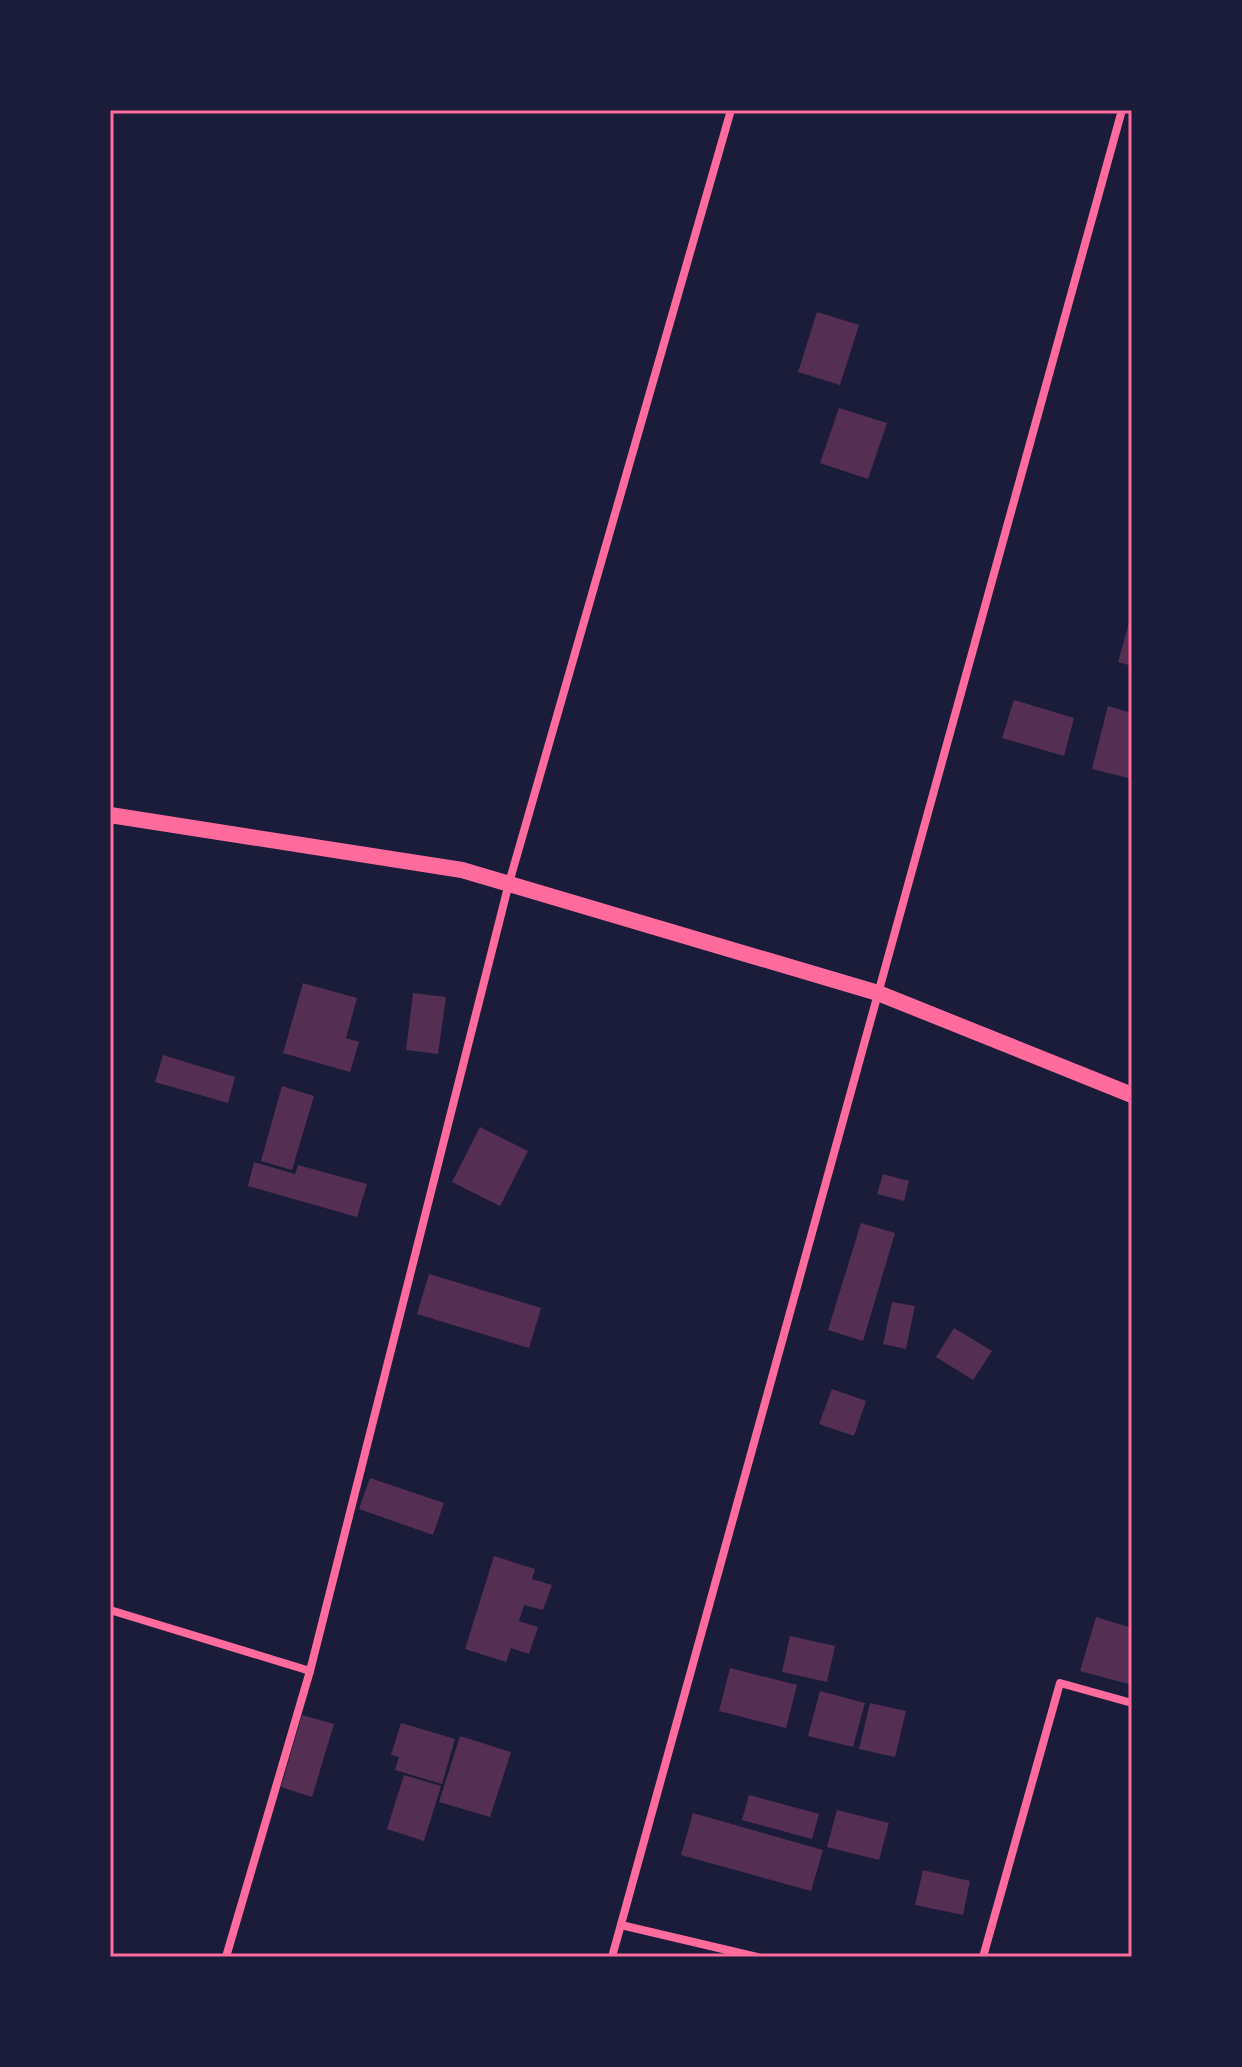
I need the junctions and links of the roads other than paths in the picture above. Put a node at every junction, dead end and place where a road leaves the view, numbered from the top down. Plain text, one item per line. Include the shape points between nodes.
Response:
1 (731, 110) edge
2 (1122, 110) edge
3 (110, 815) edge
4 (509, 883) junction
5 (878, 993) junction
6 (1132, 1095) edge
7 (110, 1610) edge
8 (310, 1671) junction
9 (1132, 1703) edge
10 (621, 1925) junction
11 (226, 1957) edge
12 (612, 1957) edge
13 (757, 1957) edge
14 (983, 1957) edge

1 - 4 street
2 - 5 street
3 - 4 main road via 462,870
4 - 5 main road
4 - 8 street
5 - 6 main road
5 - 10 street
7 - 8 street
8 - 11 street
9 - 14 street via 1060,1683
10 - 12 street
10 - 13 street

